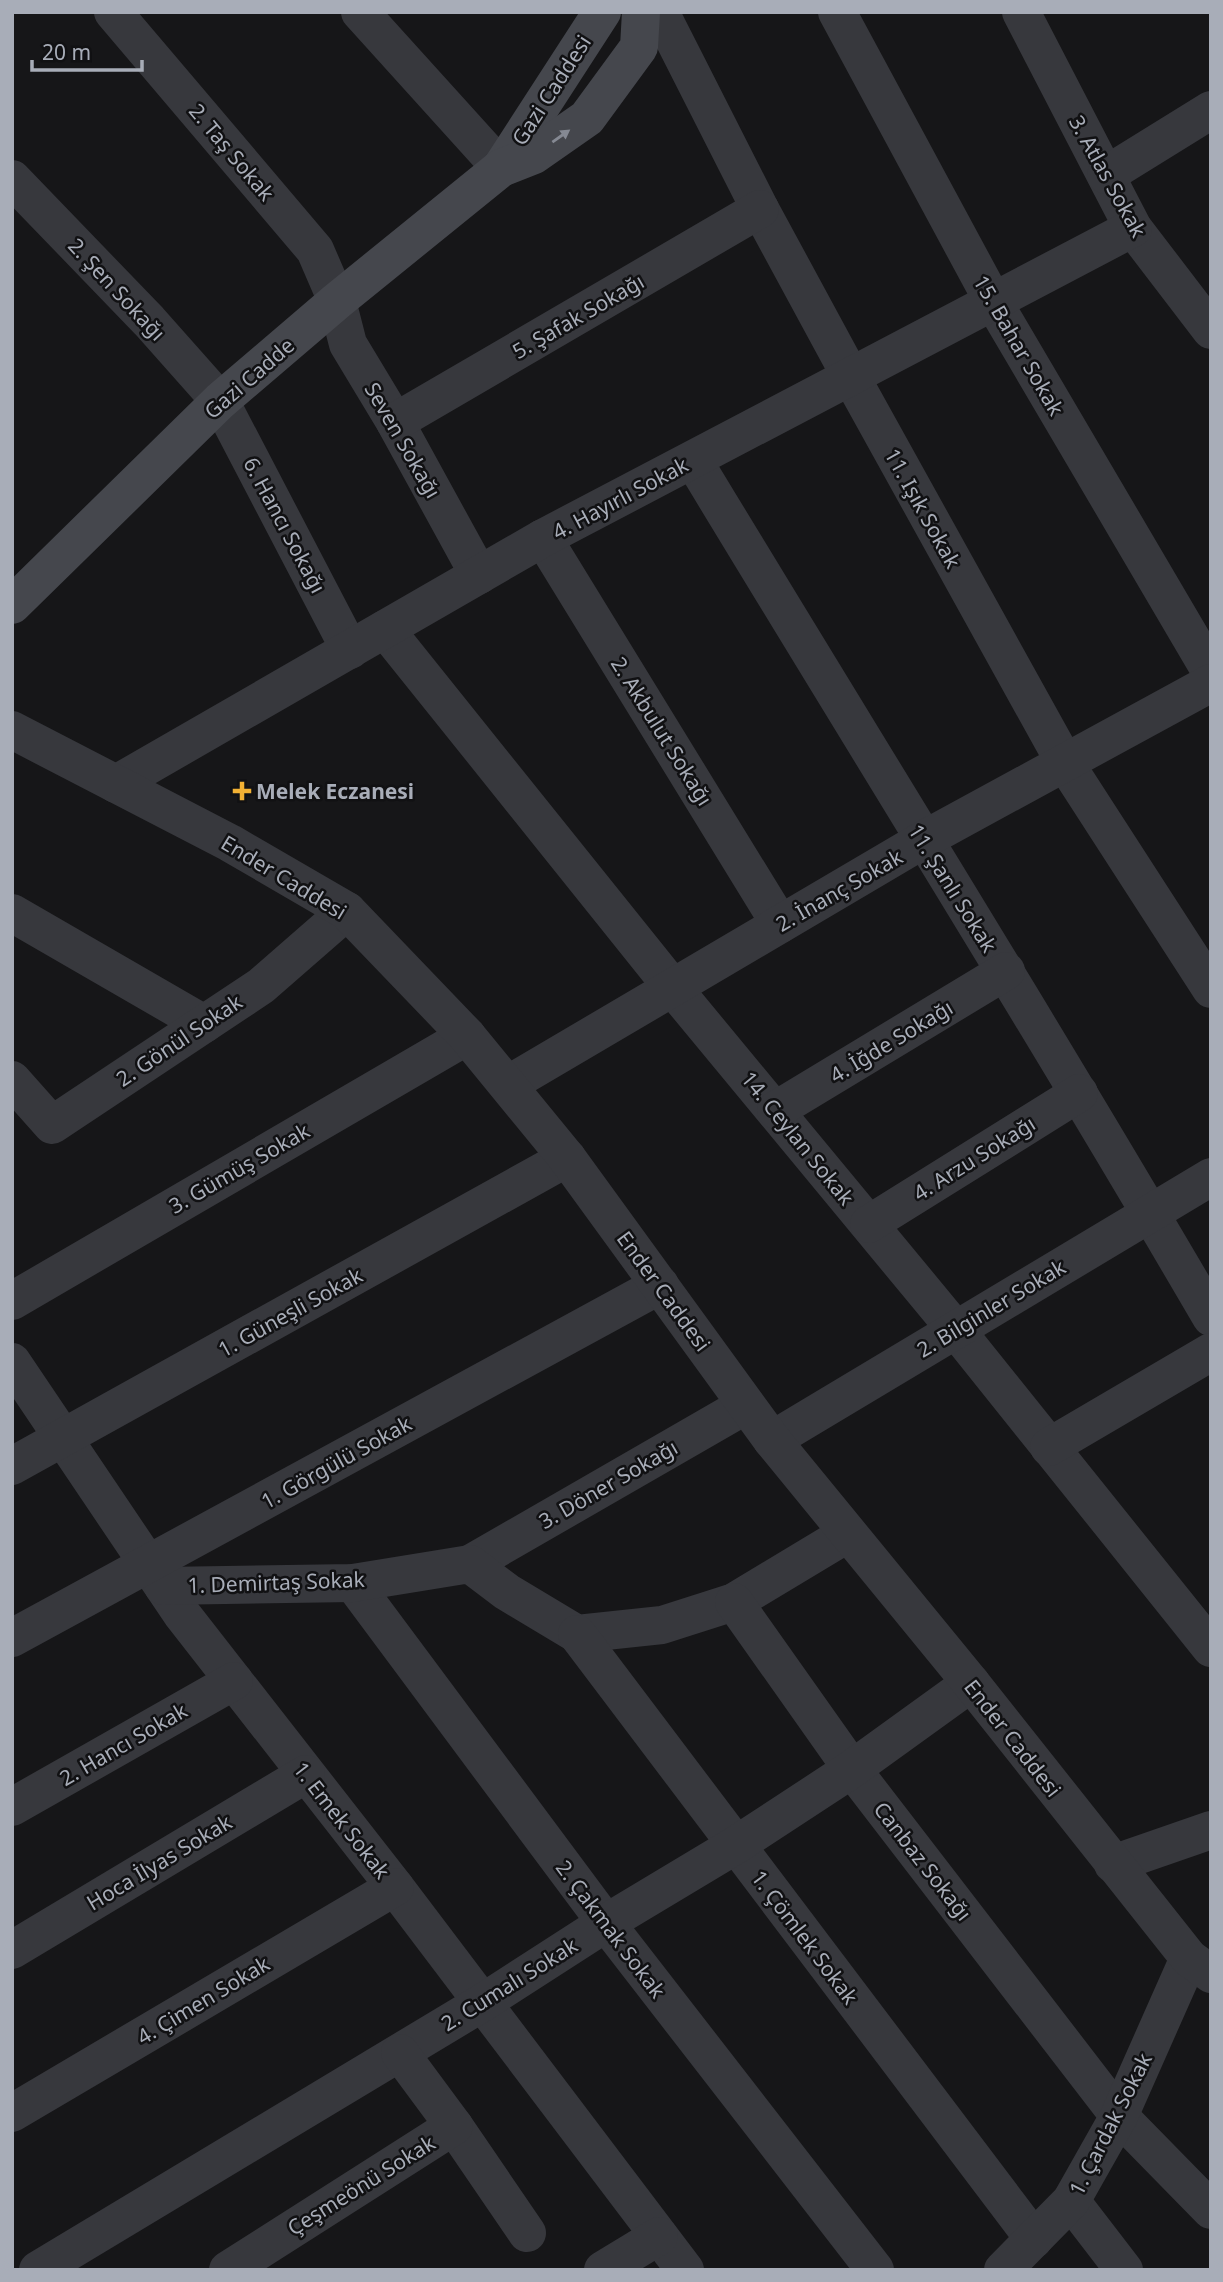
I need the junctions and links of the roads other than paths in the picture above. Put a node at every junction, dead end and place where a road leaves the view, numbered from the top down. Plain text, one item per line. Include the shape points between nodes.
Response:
1 (113, 12) edge
2 (360, 12) edge
3 (641, 12) edge
4 (660, 12) edge
5 (837, 12) edge
6 (599, 13) edge
7 (1031, 16) edge
8 (1211, 110) edge
9 (501, 168) junction
10 (1106, 175) junction
11 (12, 179) edge
12 (760, 209) junction
13 (1133, 228) junction
14 (337, 301) junction
15 (994, 303) junction
16 (1211, 330) edge
17 (850, 377) junction
18 (220, 401) junction
19 (395, 422) junction
20 (693, 460) junction
21 (543, 538) junction
22 (479, 575) junction
23 (16, 593) edge
24 (385, 629) junction
25 (350, 650) junction
26 (1211, 672) edge
27 (1211, 683) edge
28 (12, 730) edge
29 (1065, 763) junction
30 (116, 784) junction
31 (923, 840) junction
32 (347, 911) junction
33 (12, 913) edge
34 (780, 924) junction
35 (1006, 971) junction
36 (673, 988) junction
37 (1211, 989) edge
38 (204, 1024) junction
39 (467, 1035) junction
40 (12, 1080) edge
41 (509, 1084) junction
42 (1079, 1093) junction
43 (776, 1110) junction
44 (567, 1158) junction
45 (1211, 1177) edge
46 (1150, 1213) junction
47 (869, 1224) junction
48 (660, 1285) junction
49 (12, 1301) edge
50 (1211, 1317) edge
51 (956, 1330) junction
52 (1211, 1352) edge
53 (12, 1362) edge
54 (746, 1405) junction
55 (64, 1438) junction
56 (772, 1440) junction
57 (1049, 1447) junction
58 (12, 1466) edge
59 (847, 1534) junction
60 (470, 1564) junction
61 (156, 1575) junction
62 (354, 1583) junction
63 (734, 1602) junction
64 (577, 1633) junction
65 (12, 1638) edge
66 (1211, 1648) edge
67 (234, 1681) junction
68 (971, 1683) junction
69 (852, 1769) junction
70 (306, 1774) junction
71 (12, 1807) edge
72 (1211, 1829) edge
73 (736, 1845) junction
74 (1114, 1864) junction
75 (394, 1887) junction
76 (606, 1923) junction
77 (12, 1950) edge
78 (1200, 1966) edge
79 (482, 2003) junction
80 (400, 2053) junction
81 (12, 2113) edge
82 (1119, 2116) junction
83 (454, 2126) junction
84 (1071, 2201) junction
85 (1211, 2210) edge
86 (527, 2233) dead end
87 (659, 2236) junction
88 (1034, 2239) junction
89 (38, 2270) edge
90 (228, 2270) edge
91 (603, 2270) edge
92 (685, 2270) edge
93 (876, 2270) edge
94 (1003, 2270) edge
95 (1124, 2270) edge

1 - 14 street, 2. Taş Sokak via 315,250
2 - 9 street
9 -> 3 main road via 534,155 587,118 639,47
4 - 12 street, 11. Işık Sokak
5 - 15 street, 15. Bahar Sokak
6 - 9 main road, Gazi Caddesi
7 - 10 street, 3. Atlas Sokak
8 - 10 street
9 - 14 main road, Gazi Cadde
10 - 13 street, 3. Atlas Sokak
11 - 18 street, 2. Şen Sokağı
12 - 17 street, 11. Işık Sokak
12 - 19 street, 5. Şafak Sokağı
13 - 15 street, 4. Hayırlı Sokak
13 - 16 street, 3. Atlas Sokak
14 - 18 main road, Gazi Cadde
14 - 19 street, Seven Sokağı via 348,344
15 - 17 street, 4. Hayırlı Sokak
15 - 26 street, 15. Bahar Sokak
17 - 20 street, 4. Hayırlı Sokak
17 - 29 street, 11. Işık Sokak
18 - 23 main road, Gazi Cadde
18 - 25 street, 6. Hancı Sokağı
19 - 22 street, Seven Sokağı
20 - 21 street, 4. Hayırlı Sokak
20 - 31 street, 11. Şanlı Sokak
21 - 22 street, 4. Hayırlı Sokak
21 - 34 street, 2. Akbulut Sokağı
22 - 24 street, 4. Hayırlı Sokak
24 - 25 street, 4. Hayırlı Sokak
24 - 36 street, 14. Ceylan Sokak
25 - 30 street, 4. Hayırlı Sokak
27 - 29 street, 2. İnanç Sokak
28 - 30 street, Ender Caddesi
29 - 31 street, 2. İnanç Sokak
29 - 37 street, 11. Işık Sokak
30 - 32 street, Ender Caddesi
31 - 34 street, 2. İnanç Sokak
31 - 35 street, 11. Şanlı Sokak
32 - 38 street, 2. Gönül Sokak via 261,986
32 - 39 street, Ender Caddesi
33 - 38 street
34 - 36 street, 2. İnanç Sokak
35 - 42 street, 11. Şanlı Sokak
35 - 43 street, 4. İğde Sokağı
36 - 41 street, 2. İnanç Sokak
36 - 43 street, 14. Ceylan Sokak
38 - 40 street, 2. Gönül Sokak via 52,1125
39 - 41 street, Ender Caddesi
39 - 49 street, 3. Gümüş Sokak
41 - 44 street, Ender Caddesi
42 - 46 street, 11. Şanlı Sokak
42 - 47 street, 4. Arzu Sokağı
43 - 47 street, 14. Ceylan Sokak
44 - 48 street, Ender Caddesi
44 - 55 street, 1. Güneşli Sokak
45 - 46 street, 2. Bilginler Sokak
46 - 50 street, 11. Şanlı Sokak
46 - 51 street, 2. Bilginler Sokak
47 - 51 street, 14. Ceylan Sokak
48 - 54 street, Ender Caddesi
48 - 61 street, 1. Görgülü Sokak
51 - 56 street, 2. Bilginler Sokak
51 - 57 street, 14. Ceylan Sokak
52 - 57 street
53 - 55 street, 1. Emek Sokak
54 - 56 street, Ender Caddesi
54 - 60 street, 3. Döner Sokağı
55 - 58 street, 1. Güneşli Sokak
55 - 61 street, 1. Emek Sokak
56 - 59 street, Ender Caddesi
57 - 66 street, 14. Ceylan Sokak
59 - 63 street
59 - 68 street, Ender Caddesi
60 - 62 street, 1. Demirtaş Sokak
60 - 64 street
61 - 62 street, 1. Demirtaş Sokak
61 - 65 street, 1. Görgülü Sokak
61 - 67 street, 1. Emek Sokak
62 - 76 street, 2. Çakmak Sokak
63 - 64 street via 662,1625
63 - 69 street, Canbaz Sokağı
64 - 73 street, 1. Çömlek Sokak
67 - 70 street, 1. Emek Sokak
67 - 71 street, 2. Hancı Sokak
68 - 69 street, 2. Cumalı Sokak
68 - 74 street, Ender Caddesi
69 - 73 street, 2. Cumalı Sokak
69 - 82 street, Canbaz Sokağı
70 - 75 street, 1. Emek Sokak
70 - 77 street, Hoca İlyas Sokak
72 - 74 street
73 - 76 street, 2. Cumalı Sokak
73 - 88 street, 1. Çömlek Sokak
74 - 78 street, Ender Caddesi
75 - 79 street, 1. Emek Sokak
75 - 81 street, 4. Çimen Sokak
76 - 79 street, 2. Cumalı Sokak
76 - 93 street, 2. Çakmak Sokak
78 - 82 street, 1. Çardak Sokak
79 - 80 street, 2. Cumalı Sokak
79 - 87 street, 1. Emek Sokak
80 - 83 street, Çeşmeönü Sokak
80 - 89 street, 2. Cumalı Sokak
82 - 84 street, 1. Çardak Sokak
82 - 85 street, Canbaz Sokağı
83 - 86 street
83 - 90 street, Çeşmeönü Sokak
84 - 88 street, 1. Çardak Sokak
84 - 95 street
87 - 91 street
87 - 92 street, 1. Emek Sokak
88 - 94 street, 1. Çardak Sokak

